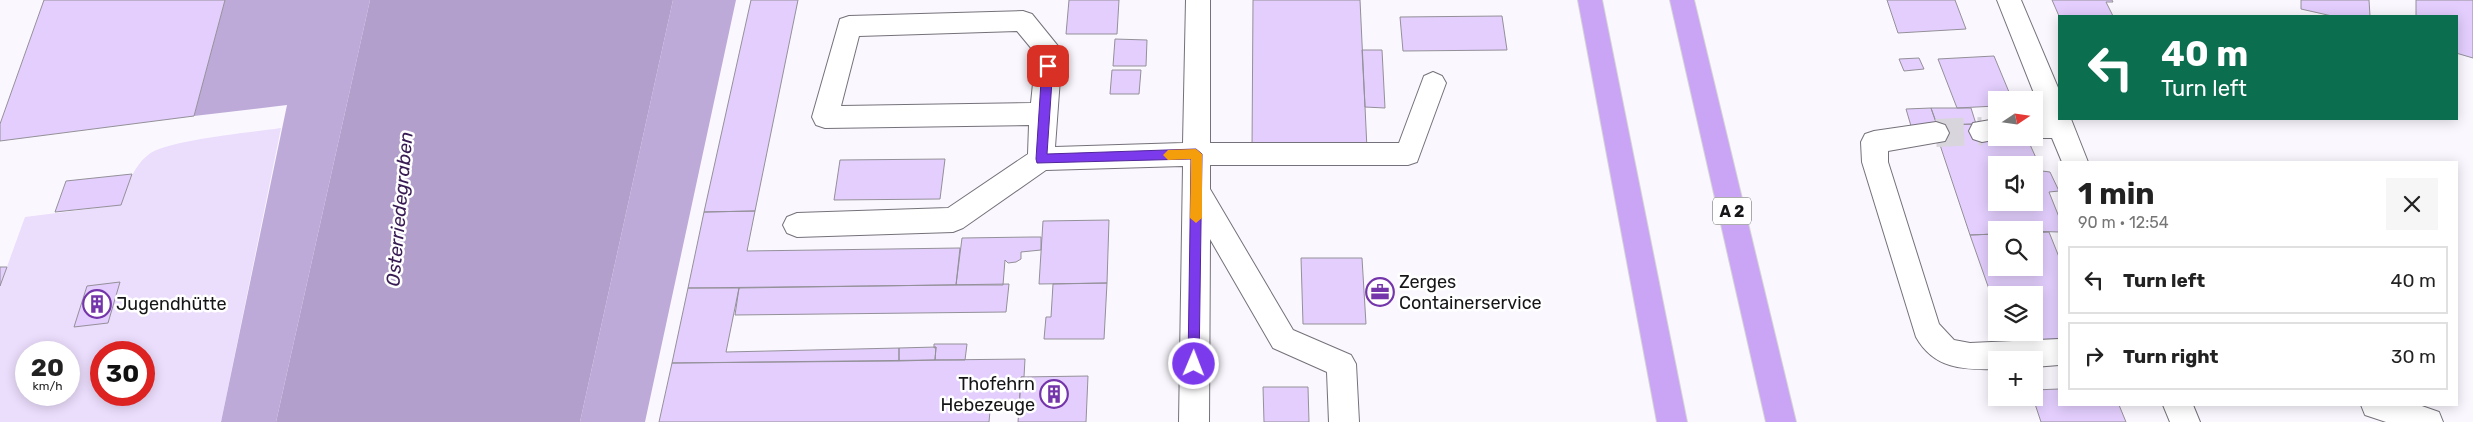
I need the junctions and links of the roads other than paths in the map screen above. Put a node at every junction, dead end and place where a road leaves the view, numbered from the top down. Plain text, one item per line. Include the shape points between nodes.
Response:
1 (1198, 0) edge
2 (1590, 0) edge
3 (1682, 0) edge
4 (2009, 0) edge
5 (1433, 83) dead end
6 (1044, 114) junction
7 (2060, 126) junction
8 (2043, 127) edge
9 (1936, 133) tunnel mouth
10 (1196, 154) junction
11 (1041, 159) junction
12 (2075, 161) edge
13 (1196, 190) junction
14 (797, 225) dead end
15 (2058, 352) edge
16 (2178, 406) edge
17 (2379, 406) edge
18 (1194, 422) edge
19 (1344, 422) edge
20 (1672, 422) edge
21 (1781, 422) edge
22 (2185, 422) edge
23 (2428, 422) edge

1 - 10 street
2 - 20 highway
3 - 21 highway, A 2
4 - 7 street
5 - 10 street via 1408,154
6 - 6 street via 1014,114 825,117 849,26 1023,21 1049,51
6 - 11 street
7 - 8 street
7 - 12 street
9 - 15 street via 1911,134 1874,142 1875,162 1926,328 1945,351 1961,356
10 - 11 street
10 - 13 street
11 - 14 street via 953,220
13 - 18 street
13 - 19 street via 1283,339 1341,364
16 - 22 street
17 - 23 street

